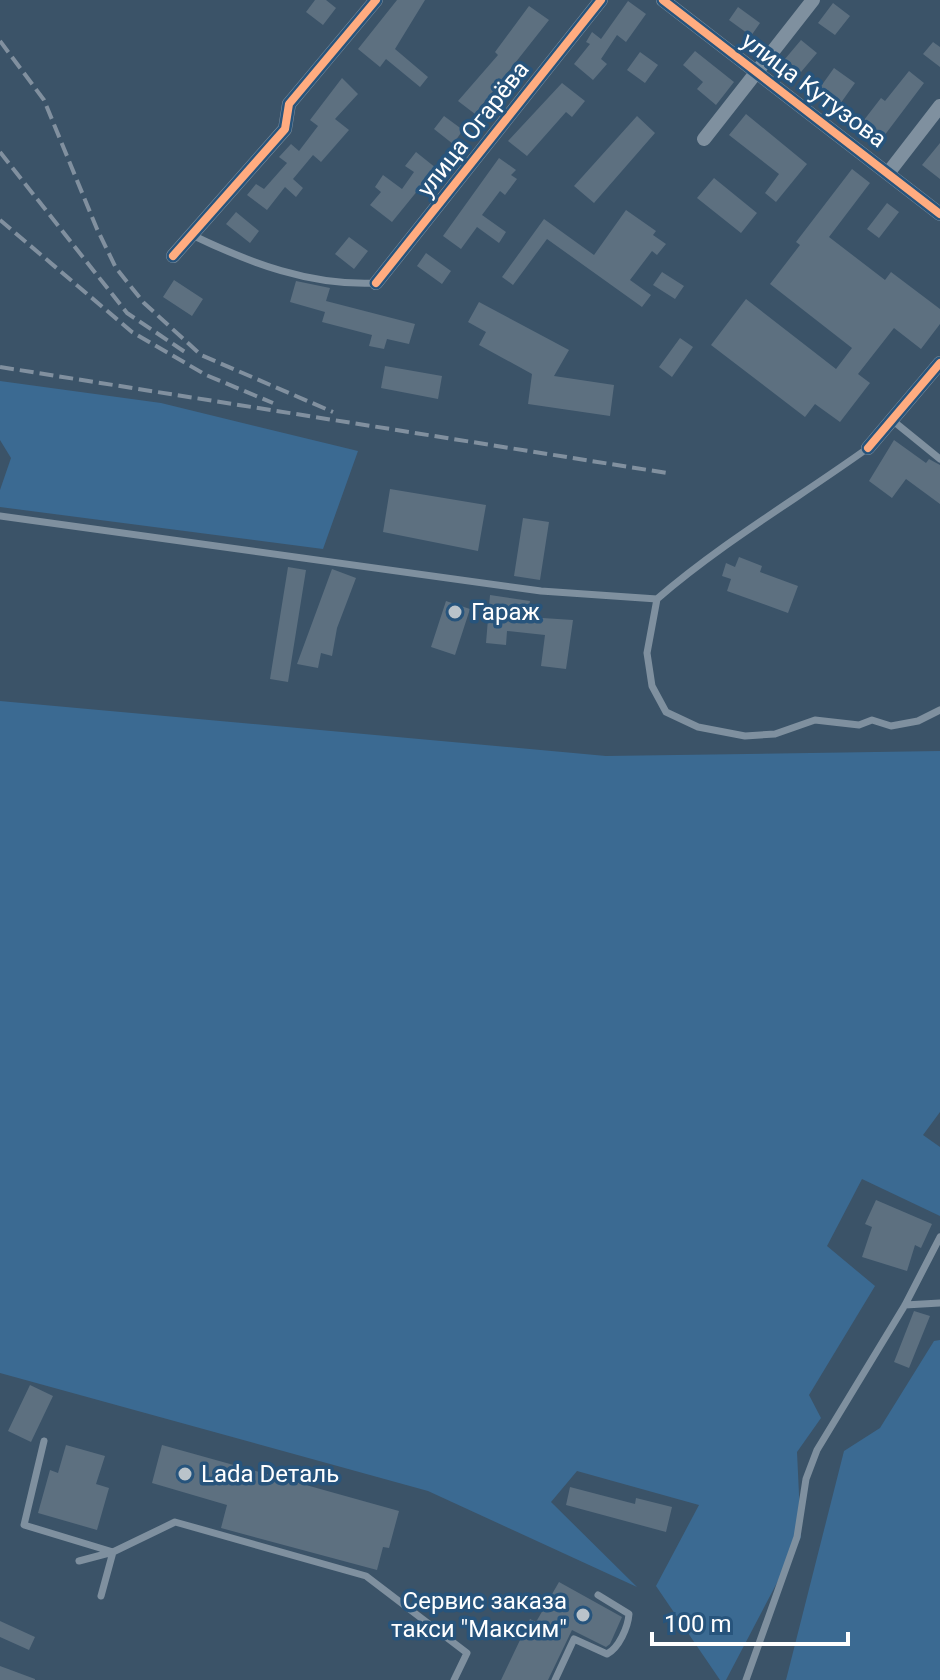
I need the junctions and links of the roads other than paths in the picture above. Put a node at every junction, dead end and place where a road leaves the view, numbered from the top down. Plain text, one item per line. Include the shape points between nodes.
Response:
1 (376, 0) edge
2 (601, 0) edge
3 (663, 0) edge
4 (813, 0) edge
5 (757, 72) junction
6 (940, 106) edge
7 (704, 139) dead end
8 (889, 172) junction
9 (940, 214) edge
10 (192, 235) junction
11 (173, 256) dead end
12 (376, 283) joint
13 (940, 363) edge
14 (892, 420) junction
15 (868, 448) joint
16 (940, 459) edge
17 (0, 516) edge
18 (657, 599) junction
19 (940, 710) edge
20 (940, 1237) edge
21 (940, 1303) edge
22 (905, 1305) junction
23 (44, 1441) dead end
24 (113, 1552) junction
25 (79, 1561) dead end
26 (598, 1595) dead end
27 (101, 1596) dead end
28 (454, 1680) edge
29 (555, 1680) edge
30 (746, 1680) edge

1 - 10 street via 289,104 285,129
2 - 12 street, улица Огарёва
3 - 5 street, улица Кутузова
4 - 5 street
5 - 7 street
5 - 8 street, улица Кутузова
6 - 8 street
8 - 9 street, улица Кутузова
10 - 11 street
10 - 12 lane via 281,272
13 - 14 street
14 - 15 street
14 - 16 lane
15 - 18 lane via 741,533
17 - 18 lane via 541,591
18 - 19 lane via 647,653 652,686 666,712 698,727 745,736 775,734 815,720 859,725 872,720 891,726
20 - 22 lane
21 - 22 lane
22 - 30 lane via 817,1450 806,1479 797,1537
23 - 24 lane via 24,1525
24 - 25 lane
24 - 27 lane
24 - 28 lane via 175,1522 366,1576 467,1653
26 - 29 lane via 629,1614 625,1629 607,1654 574,1639

